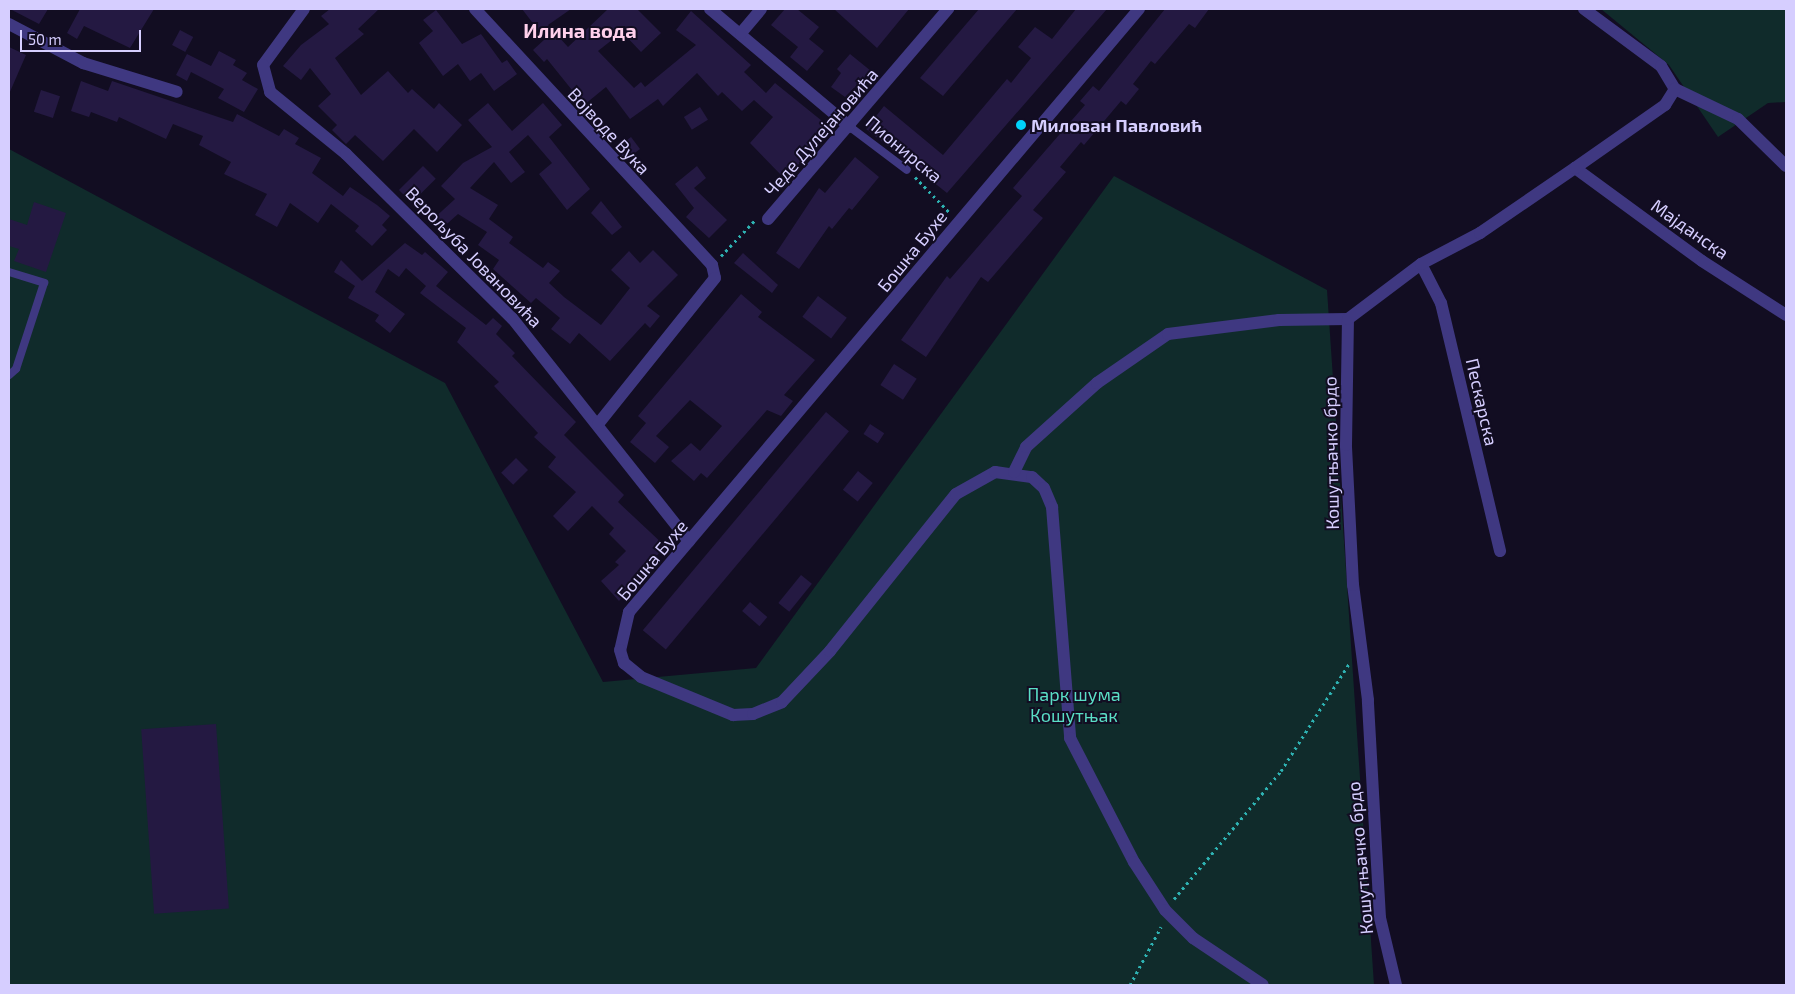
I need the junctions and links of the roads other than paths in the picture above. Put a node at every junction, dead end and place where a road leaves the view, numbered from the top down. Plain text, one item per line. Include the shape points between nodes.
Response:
1 (304, 9) edge
2 (476, 9) edge
3 (710, 9) edge
4 (760, 9) edge
5 (948, 9) edge
6 (1139, 9) edge
7 (1584, 9) edge
8 (9, 24) edge
9 (741, 32) junction
10 (1675, 90) junction
11 (176, 92) dead end
12 (850, 126) junction
13 (1786, 166) edge
14 (1575, 168) junction
15 (907, 170) road end
16 (768, 219) road end
17 (1421, 264) junction
18 (9, 272) edge
19 (1786, 315) edge
20 (1348, 319) junction
21 (9, 375) edge
22 (598, 424) junction
23 (1014, 472) junction
24 (689, 541) junction
25 (1500, 551) dead end
26 (1264, 985) edge
27 (1396, 985) edge

1 - 22 street, Верољуба Јовановића via 265,61 262,76 276,99 346,154 486,290
2 - 22 street, Војводе Вука via 712,265 715,278
3 - 9 street, Пионирска
4 - 9 street
5 - 12 street, Чеде Дулејановића
6 - 24 street, Бошка Бухе
7 - 10 street via 1660,66
8 - 11 street via 83,63
9 - 12 street, Пионирска
10 - 13 street via 1738,119
10 - 14 street via 1665,105
12 - 15 lane, Пионирска
12 - 16 street, Чеде Дулејановића
14 - 17 street via 1480,233
14 - 19 street, Мајданска via 1702,261
17 - 20 street
17 - 25 street, Пескарска via 1441,302
18 - 21 lane via 44,283 16,369
20 - 23 street via 1279,320 1168,334 1083,395 1026,447
20 - 27 street, Кошутњачко брдо via 1346,445 1359,649 1368,700 1380,918
22 - 24 street, Верољуба Јовановића
23 - 24 street, Бошка Бухе via 994,472 956,494 830,651 782,702 753,714 733,715 667,691 624,663 621,632 629,612
23 - 26 street via 1032,477 1044,488 1052,507 1070,738 1134,862 1165,910 1194,938

